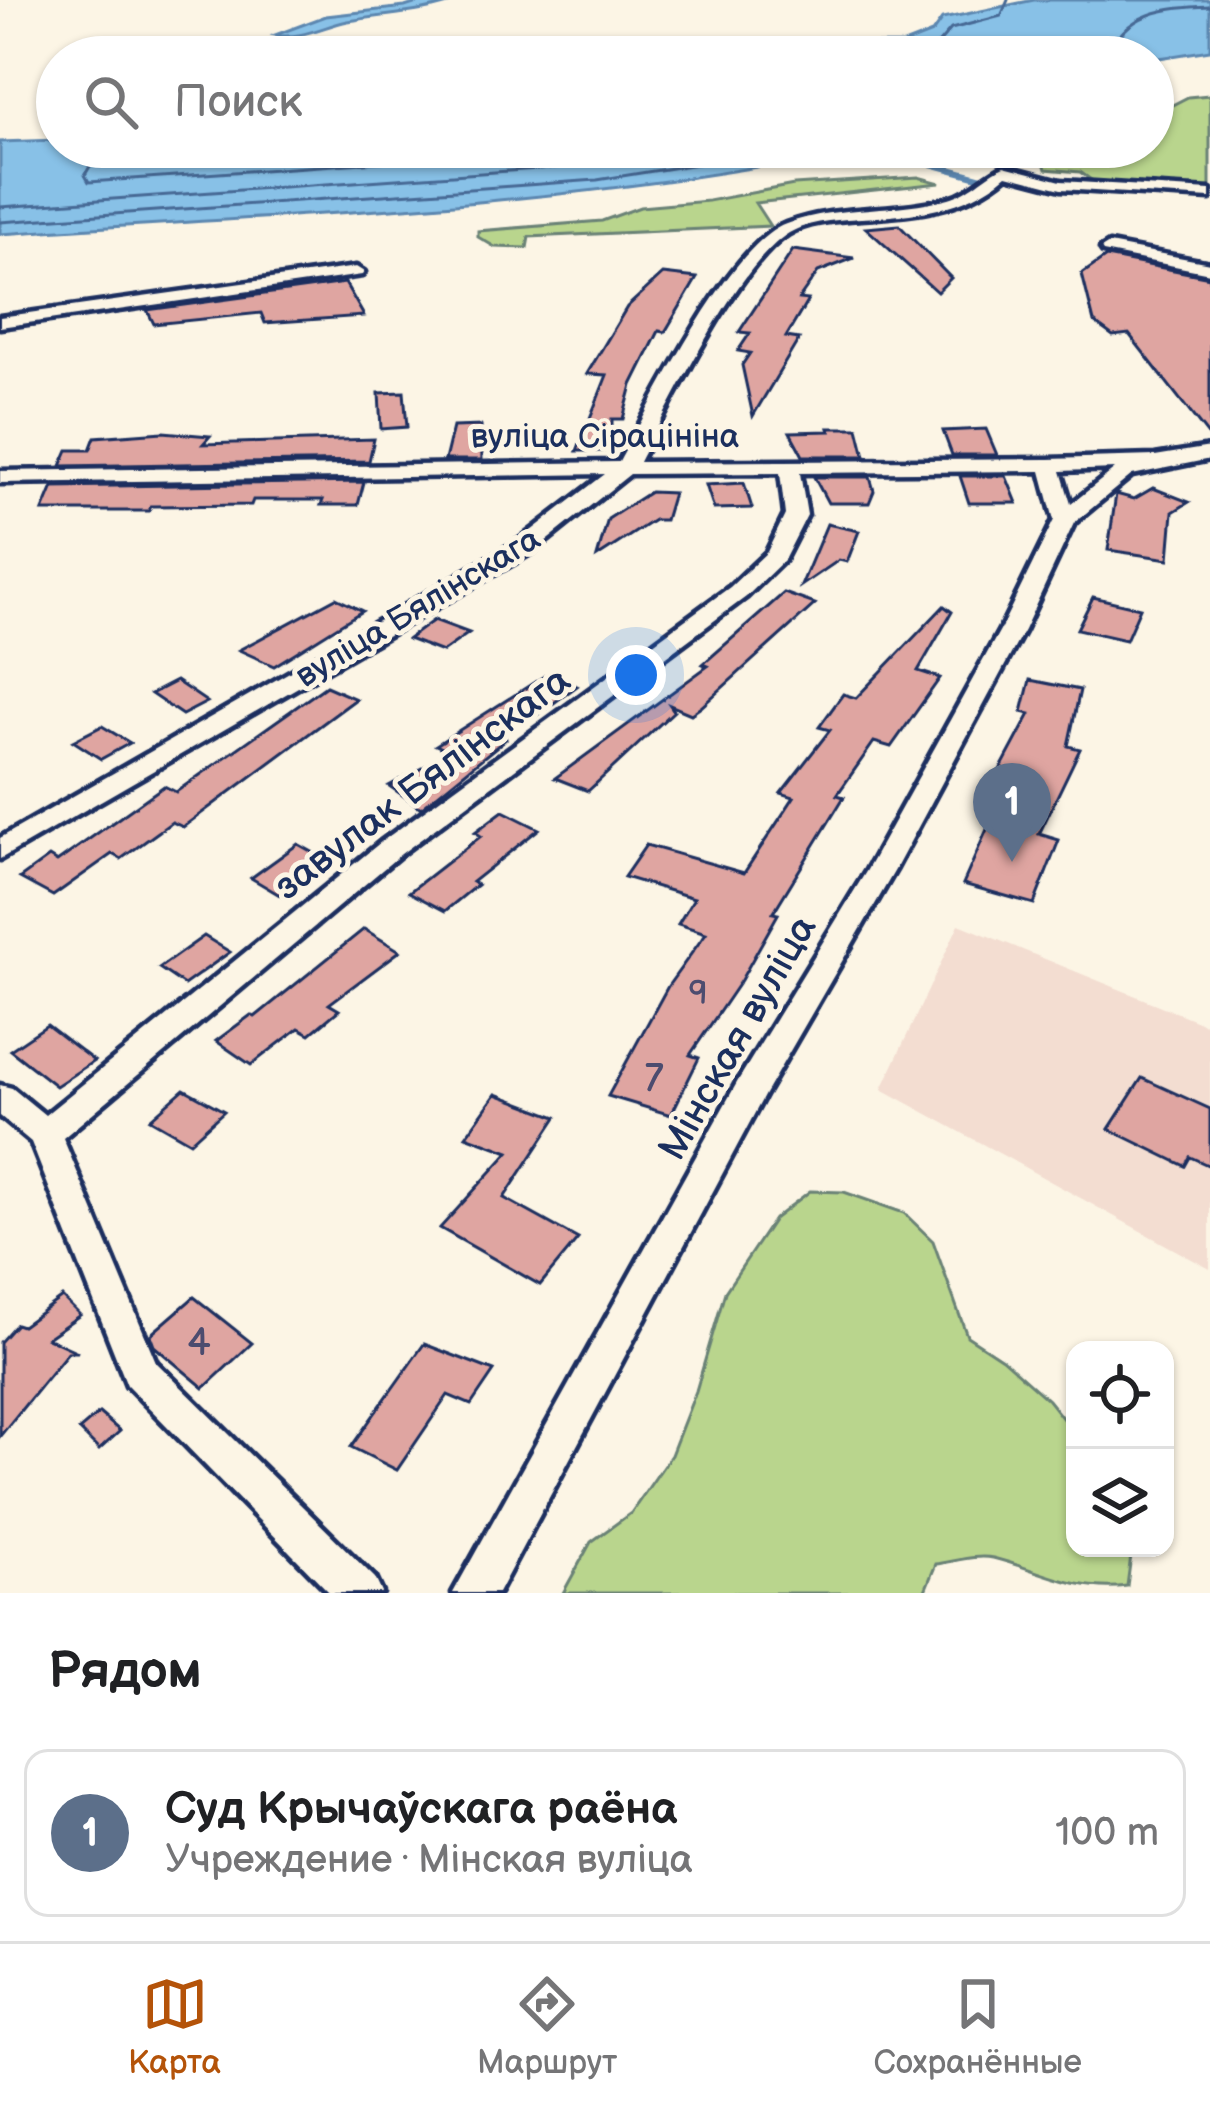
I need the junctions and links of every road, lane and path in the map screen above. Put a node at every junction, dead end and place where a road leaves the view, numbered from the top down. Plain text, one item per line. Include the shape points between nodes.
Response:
1 (1210, 194) edge
2 (1109, 249) dead end
3 (1210, 268) edge
4 (356, 272) dead end
5 (0, 322) edge
6 (1210, 453) edge
7 (1154, 462) junction
8 (1049, 465) junction
9 (789, 467) junction
10 (625, 468) junction
11 (0, 477) edge
12 (1066, 520) junction
13 (0, 850) edge
14 (0, 1097) edge
15 (45, 1134) junction
16 (360, 1593) edge
17 (475, 1593) edge

1 - 10 street, вуліца Бялінскага via 1061,185 1004,170 956,201 825,216 785,229 741,268
2 - 3 street
4 - 5 street
6 - 7 street, вуліца Сірацініна
7 - 8 street, вуліца Сірацініна
7 - 12 street, Мінская вуліца via 1125,471
8 - 9 street, вуліца Сірацініна
8 - 12 street
9 - 10 street, вуліца Сірацініна
9 - 15 street, завулак Бялінскага via 796,515 776,555 738,592 391,848
10 - 11 street, вуліца Сірацініна
10 - 13 street, вуліца Бялінскага via 526,546
12 - 17 street, Мінская вуліца via 881,870 751,1088
14 - 15 street
15 - 16 street via 141,1372

